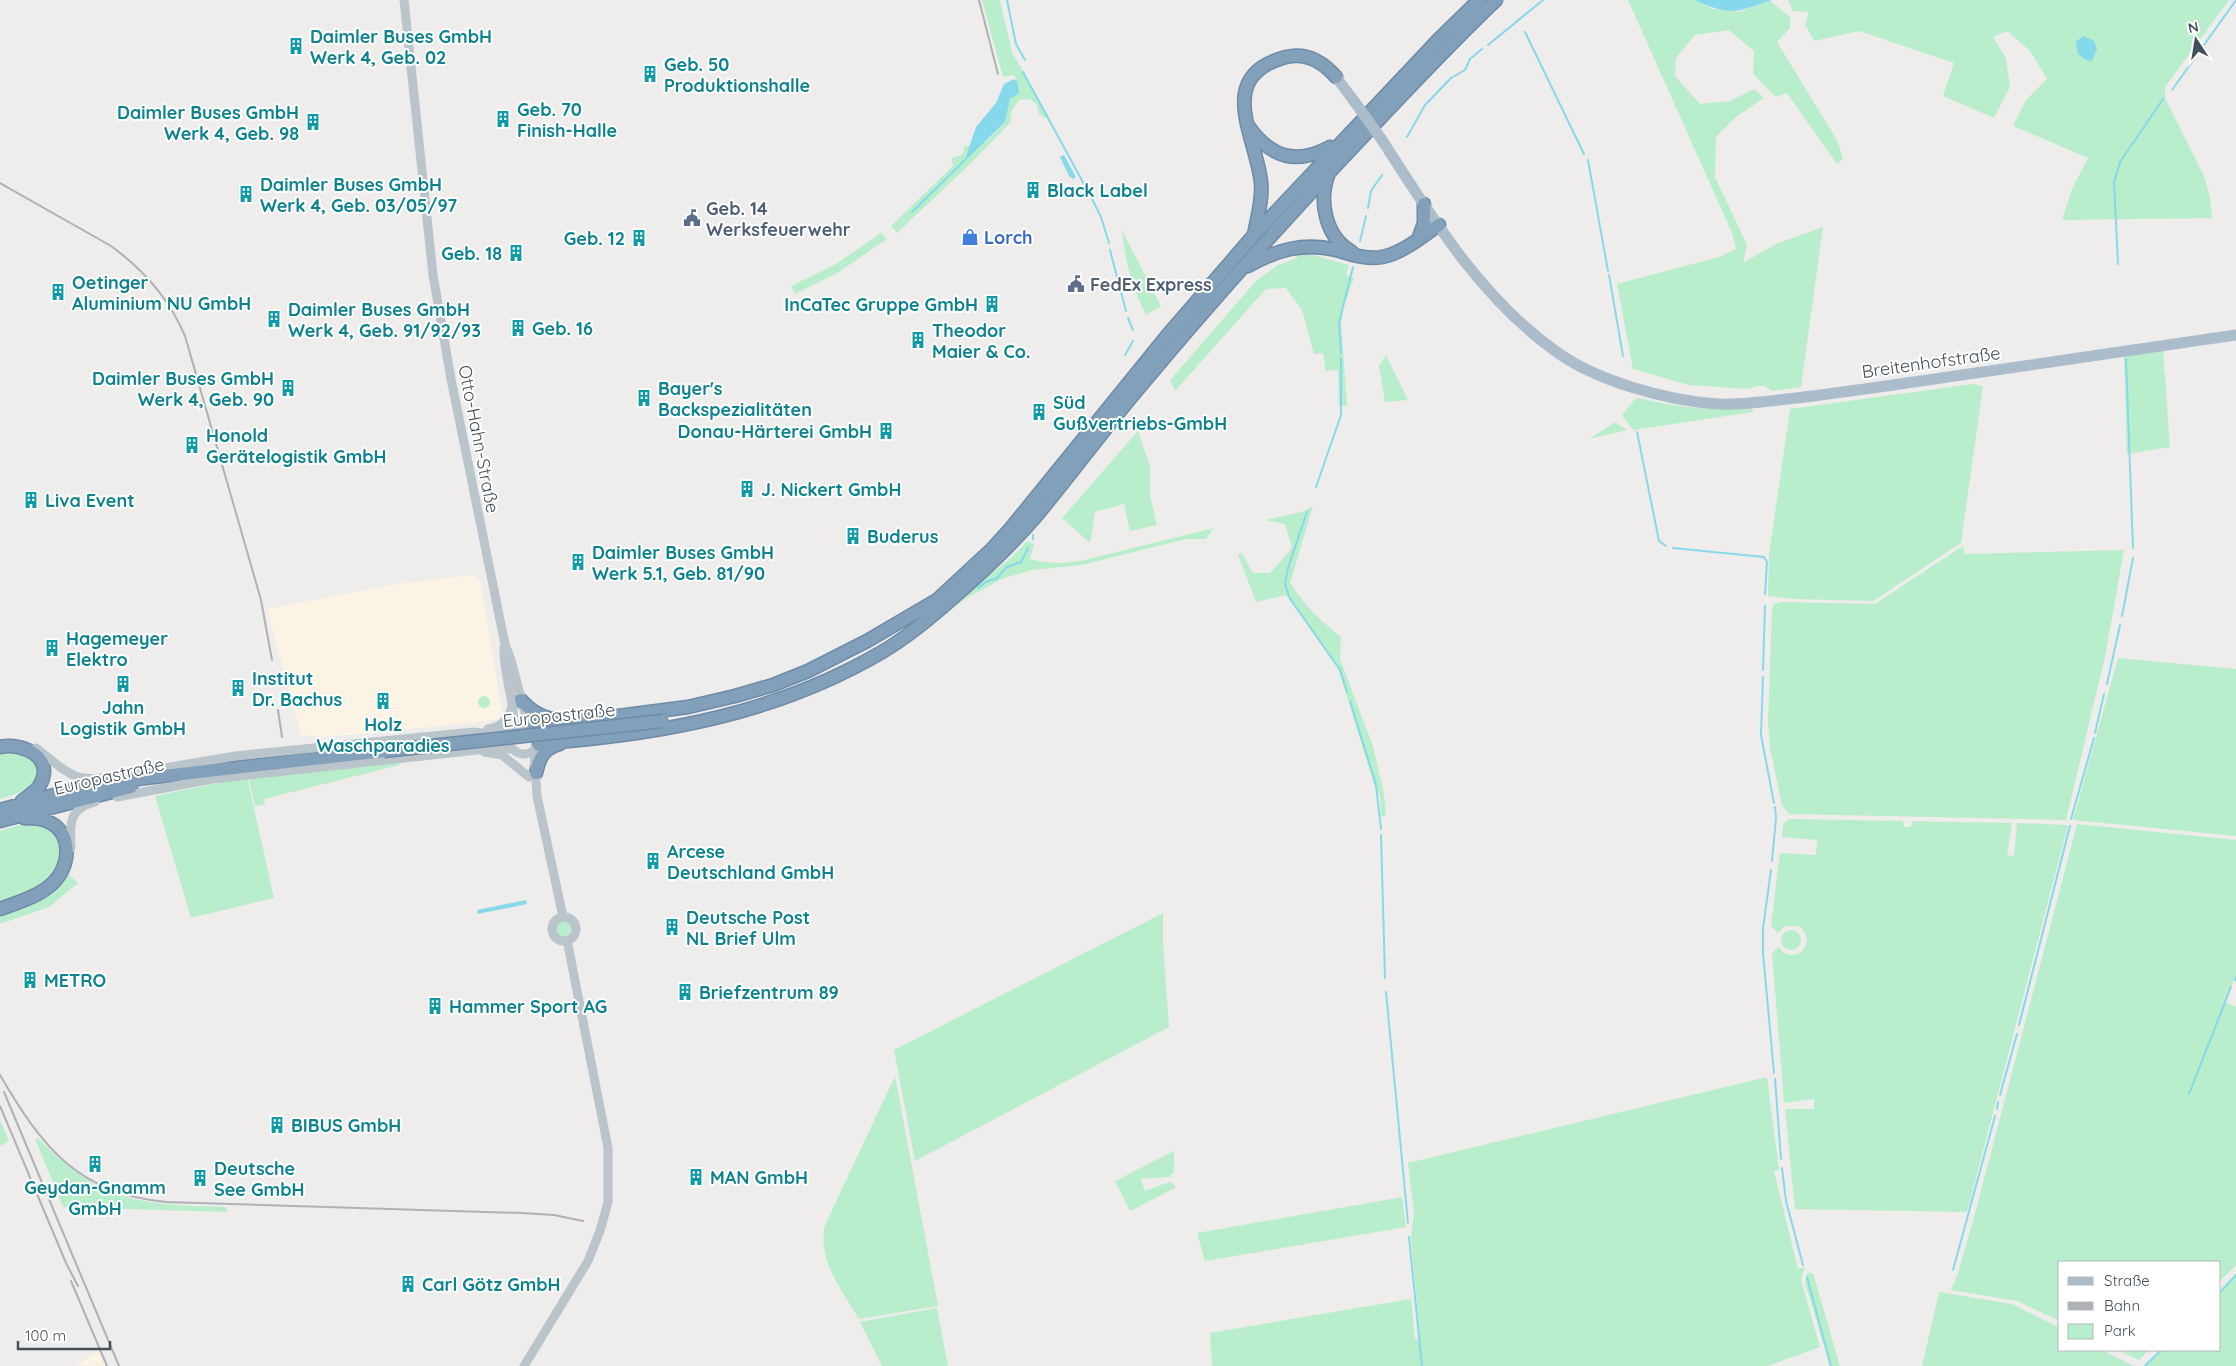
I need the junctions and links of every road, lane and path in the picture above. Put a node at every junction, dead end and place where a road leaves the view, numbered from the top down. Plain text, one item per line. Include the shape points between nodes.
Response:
1 (404, 0) edge
2 (1478, 0) edge
3 (1496, 0) edge
4 (1336, 77) joint
5 (1245, 121) junction
6 (1347, 135) junction
7 (1330, 171) junction
8 (1424, 204) junction
9 (1438, 225) junction
10 (1254, 235) junction
11 (1418, 240) junction
12 (1358, 256) junction
13 (1237, 272) junction
14 (2236, 335) edge
15 (940, 604) junction
16 (517, 702) junction
17 (571, 723) junction
18 (532, 726) junction
19 (513, 729) junction
20 (474, 732) junction
21 (577, 740) junction
22 (0, 742) edge
23 (0, 747) edge
24 (536, 748) junction
25 (476, 750) junction
26 (516, 752) junction
27 (226, 769) junction
28 (533, 775) junction
29 (120, 776) junction
30 (72, 790) junction
31 (122, 795) junction
32 (66, 803) junction
33 (17, 805) junction
34 (0, 810) edge
35 (6, 819) edge
36 (0, 909) edge
37 (0, 914) edge
38 (562, 917) junction
39 (567, 940) junction
40 (524, 1366) edge

1 - 16 street, Otto-Hahn-Straße via 434,285
2 - 6 highway
3 - 7 highway
4 - 5 highway via 1326,66 1304,56 1292,56 1268,64 1256,73 1248,86 1243,100
4 - 8 main road, Breitenhofstraße, bridge
5 - 6 highway via 1266,147 1284,156 1314,156
5 - 10 highway via 1262,185
6 - 10 highway
7 - 12 highway via 1323,197 1325,214 1334,235 1347,250
7 - 13 highway
8 - 9 main road, Breitenhofstraße
8 - 11 highway via 1424,223
9 - 11 highway
9 - 14 main road, Breitenhofstraße via 1474,276 1554,350 1610,378 1663,396 1697,402 1744,404 1831,394
10 - 15 highway via 1166,337 1011,528
11 - 12 highway via 1380,258
12 - 13 highway via 1306,246 1282,250
13 - 15 highway via 1036,515 984,570
15 - 17 highway via 808,671 773,685 688,707
15 - 21 highway via 916,630 883,652 806,691 692,724
15 - 27 highway, Europastraße, bridge via 883,643 840,665 794,685 710,711 663,721
16 - 17 highway via 543,717
16 - 18 street, Otto-Hahn-Straße
16 - 19 street, Otto-Hahn-Straße
16 - 20 street via 500,727
17 - 18 highway
18 - 19 street via 522,724
18 - 24 street via 539,736
19 - 20 street, Europastraße via 491,734
19 - 26 street via 509,740
20 - 29 street, Europastraße via 236,756
21 - 24 highway via 546,743
21 - 28 highway via 548,749 539,758
22 - 29 street, Europastraße via 16,741 32,746 62,770 82,779
23 - 33 highway via 23,747 38,757 41,764 43,778 40,786
24 - 26 street via 529,754
24 - 28 street
25 - 26 street, Europastraße via 504,748
25 - 28 street via 502,755
25 - 31 street, Europastraße via 212,779
26 - 28 street
27 - 30 highway, Europastraße
27 - 32 highway, Europastraße
28 - 38 street
29 - 30 highway
30 - 33 highway, Europastraße
31 - 32 highway
31 - 37 street, Europastraße via 88,804 76,812 70,826 70,864 62,880 42,895
32 - 35 highway, Europastraße
33 - 34 highway, Europastraße
35 - 36 highway via 35,818 52,823 64,837 67,855 63,870 51,885
38 - 39 street via 570,919 575,926 574,935
38 - 39 street via 555,920 552,930 556,938
39 - 40 street via 608,1148 608,1202 588,1261

